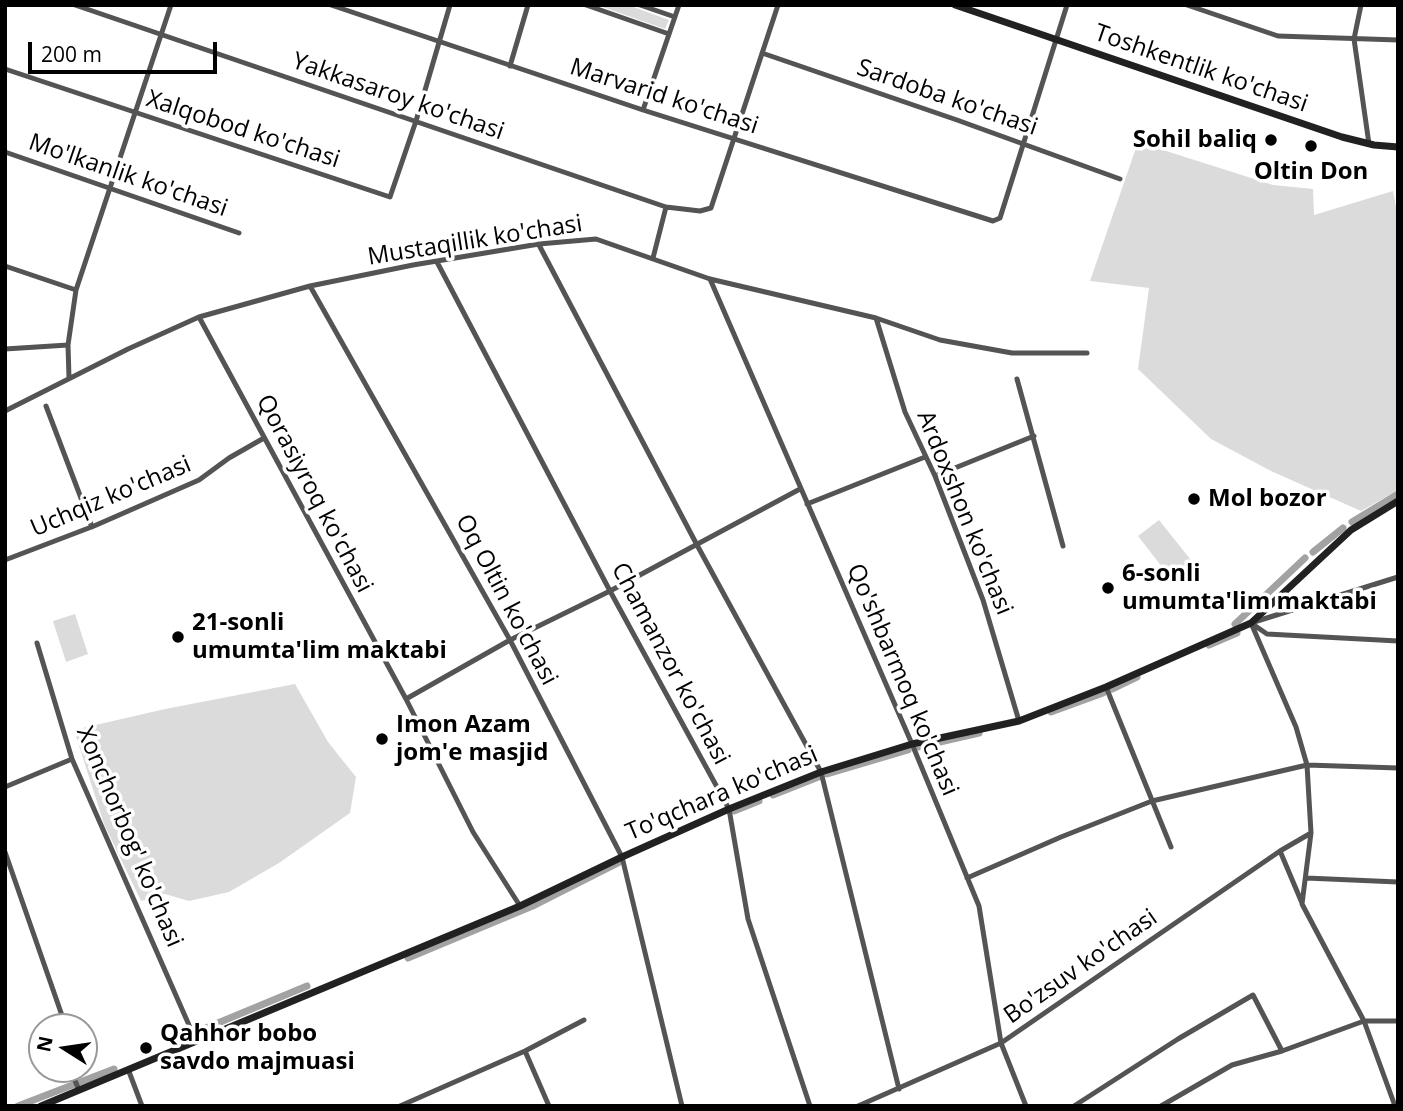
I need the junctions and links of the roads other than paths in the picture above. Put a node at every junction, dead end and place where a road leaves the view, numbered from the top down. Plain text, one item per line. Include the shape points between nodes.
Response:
1 (75, 5) edge
2 (171, 5) edge
3 (331, 5) edge
4 (450, 5) edge
5 (528, 5) edge
6 (586, 5) edge
7 (639, 5) edge
8 (679, 5) edge
9 (778, 5) edge
10 (954, 5) edge
11 (1067, 5) edge
12 (1187, 5) edge
13 (1361, 5) edge
14 (675, 17) junction
15 (669, 34) junction
16 (161, 35) junction
17 (1354, 39) junction
18 (1398, 40) edge
19 (1055, 41) junction
20 (439, 42) junction
21 (762, 53) junction
22 (510, 65) junction
23 (5, 69) edge
24 (643, 110) junction
25 (136, 113) junction
26 (416, 121) junction
27 (734, 138) junction
28 (1022, 143) junction
29 (1369, 144) junction
30 (1398, 147) edge
31 (5, 152) edge
32 (1120, 179) dead end
33 (112, 189) junction
34 (666, 207) junction
35 (239, 233) dead end
36 (539, 244) junction
37 (653, 258) junction
38 (437, 262) junction
39 (5, 266) edge
40 (710, 279) junction
41 (310, 286) junction
42 (76, 290) junction
43 (199, 317) junction
44 (876, 318) junction
45 (68, 345) junction
46 (5, 349) edge
47 (1087, 353) dead end
48 (69, 378) junction
49 (1017, 379) dead end
50 (46, 406) dead end
51 (5, 411) edge
52 (1034, 436) junction
53 (264, 438) junction
54 (925, 457) junction
55 (935, 477) junction
56 (800, 489) junction
57 (1398, 501) edge
58 (807, 504) junction
59 (92, 527) junction
60 (697, 545) junction
61 (1063, 546) dead end
62 (5, 561) edge
63 (1398, 577) edge
64 (610, 591) junction
65 (1251, 623) junction
66 (510, 640) junction
67 (1398, 641) edge
68 (37, 643) dead end
69 (1106, 687) junction
70 (405, 699) junction
71 (1019, 720) junction
72 (912, 744) junction
73 (72, 759) junction
74 (1307, 765) junction
75 (1398, 768) edge
76 (821, 772) junction
77 (5, 787) edge
78 (1152, 802) junction
79 (729, 809) junction
80 (1311, 833) junction
81 (1171, 847) dead end
82 (1280, 851) junction
83 (5, 852) edge
84 (622, 857) junction
85 (967, 878) junction
86 (1306, 878) junction
87 (1398, 882) edge
88 (1302, 904) junction
89 (520, 906) junction
90 (61, 1013) edge
91 (584, 1020) dead end
92 (1364, 1020) junction
93 (1398, 1021) edge
94 (197, 1041) junction
95 (1001, 1043) junction
96 (525, 1051) junction
97 (1283, 1051) junction
98 (128, 1069) junction
99 (76, 1083) edge
100 (899, 1089) junction
101 (79, 1090) junction
102 (41, 1106) edge
103 (142, 1106) edge
104 (400, 1106) edge
105 (550, 1106) edge
106 (682, 1106) edge
107 (810, 1106) edge
108 (859, 1106) edge
109 (1026, 1106) edge
110 (1074, 1106) edge
111 (1161, 1106) edge
112 (1395, 1106) edge

1 - 16 street, Yakkasaroy ko'chasi
2 - 16 street
3 - 20 street, Marvarid ko'chasi
4 - 20 street
5 - 22 street
6 - 15 street
7 - 14 street
8 - 14 street
9 - 21 street
10 - 19 street, Toshkentlik ko'chasi
11 - 19 street
12 - 17 street via 1278,36
13 - 17 street
14 - 15 street
15 - 24 street
16 - 25 street
16 - 26 street, Yakkasaroy ko'chasi
17 - 18 street
17 - 29 street
19 - 28 street
19 - 29 street, Toshkentlik ko'chasi
20 - 22 street, Marvarid ko'chasi
20 - 26 street
21 - 27 street
21 - 28 street, Sardoba ko'chasi
22 - 24 street, Marvarid ko'chasi
23 - 25 street, Xalqobod ko'chasi
24 - 27 street, Marvarid ko'chasi
25 - 26 street, Xalqobod ko'chasi via 390,197
25 - 33 street
26 - 34 street, Yakkasaroy ko'chasi
27 - 28 street, Marvarid ko'chasi via 993,221 1000,218
27 - 34 street, Yakkasaroy ko'chasi via 710,208
28 - 32 street, Sardoba ko'chasi
29 - 30 street, Toshkentlik ko'chasi
31 - 33 street, Mo'lkanlik ko'chasi
33 - 35 street, Mo'lkanlik ko'chasi
33 - 42 street
34 - 37 street
36 - 37 street, Mustaqillik ko'chasi via 596,239
36 - 38 street, Mustaqillik ko'chasi
36 - 60 street
37 - 40 street, Mustaqillik ko'chasi
38 - 41 street, Mustaqillik ko'chasi
38 - 64 street, Chamanzor ko'chasi
39 - 42 street
40 - 44 street, Mustaqillik ko'chasi
40 - 56 street, Qo'shbarmoq ko'chasi
41 - 43 street, Mustaqillik ko'chasi
41 - 66 street, Oq Oltin ko'chasi
42 - 45 street
43 - 48 street, Mustaqillik ko'chasi
43 - 53 street, Qorasiyroq ko'chasi
44 - 47 street, Mustaqillik ko'chasi via 940,340 1012,353
44 - 54 street, Ardoxshon ko'chasi via 905,412
45 - 46 street
45 - 48 street
48 - 51 street, Mustaqillik ko'chasi
49 - 52 street
50 - 59 street
52 - 55 street
52 - 61 street
53 - 59 street, Uchqiz ko'chasi via 199,480
53 - 70 street, Qorasiyroq ko'chasi
54 - 55 street, Ardoxshon ko'chasi
54 - 58 street
55 - 71 street, Ardoxshon ko'chasi via 983,600
56 - 58 street, Qo'shbarmoq ko'chasi
56 - 60 street
57 - 65 street, To'qchara ko'chasi via 1351,530
58 - 72 street, Qo'shbarmoq ko'chasi
59 - 62 street, Uchqiz ko'chasi
60 - 64 street
60 - 76 street
63 - 65 street
64 - 66 street
64 - 79 street, Chamanzor ko'chasi
65 - 67 street via 1267,634
65 - 69 street, To'qchara ko'chasi
65 - 74 street via 1296,727
66 - 70 street
66 - 84 street, Oq Oltin ko'chasi
68 - 73 street, Xonchorbog' ko'chasi
69 - 71 street, To'qchara ko'chasi
69 - 78 street
70 - 89 street, Qorasiyroq ko'chasi via 473,832
71 - 72 street, To'qchara ko'chasi
72 - 76 street, To'qchara ko'chasi
72 - 85 street, Qo'shbarmoq ko'chasi
73 - 77 street
73 - 94 street, Xonchorbog' ko'chasi
74 - 75 street
74 - 78 street
74 - 80 street
76 - 79 street, To'qchara ko'chasi
76 - 100 street
78 - 81 street
78 - 85 street
79 - 84 street, To'qchara ko'chasi
79 - 107 street, Chamanzor ko'chasi via 748,919
80 - 82 street, Bo'zsuv ko'chasi
80 - 86 street
82 - 88 street
82 - 95 street, Bo'zsuv ko'chasi
83 - 90 street
84 - 89 street, To'qchara ko'chasi
84 - 106 street, Oq Oltin ko'chasi
85 - 95 street, Qo'shbarmoq ko'chasi via 979,906
86 - 87 street
86 - 88 street
88 - 92 street
89 - 94 street, To'qchara ko'chasi
91 - 96 street
92 - 93 street
92 - 97 street
92 - 112 street
94 - 98 street, To'qchara ko'chasi
95 - 100 street, Bo'zsuv ko'chasi
95 - 109 street, Qo'shbarmoq ko'chasi
96 - 104 street
96 - 105 street
97 - 110 street via 1253,995
97 - 111 street via 1232,1065
98 - 101 street, To'qchara ko'chasi
98 - 103 street
99 - 101 street
100 - 108 street, Bo'zsuv ko'chasi
101 - 102 street, To'qchara ko'chasi

